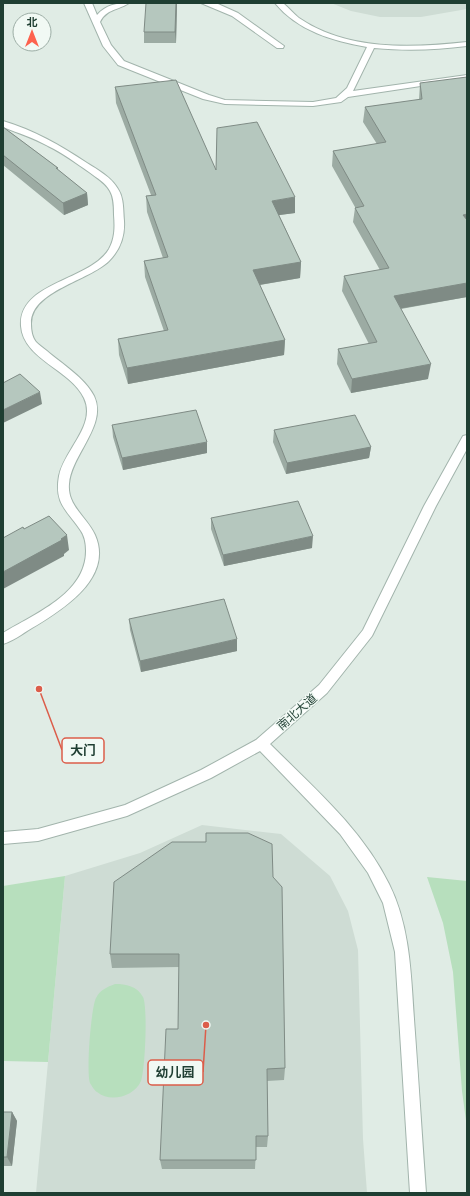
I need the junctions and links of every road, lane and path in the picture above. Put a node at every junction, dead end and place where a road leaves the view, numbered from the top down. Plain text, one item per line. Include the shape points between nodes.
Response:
1 (88, 3) edge
2 (125, 3) edge
3 (205, 3) edge
4 (279, 3) edge
5 (96, 23) junction
6 (467, 44) edge
7 (372, 45) junction
8 (280, 46) dead end
9 (467, 77) edge
10 (346, 95) junction
11 (3, 124) edge
12 (467, 439) edge
13 (3, 639) edge
14 (261, 744) junction
15 (3, 838) edge
16 (418, 1193) edge

1 - 5 street
2 - 5 street via 102,12
3 - 8 street via 229,11
4 - 7 street via 298,20 321,32 354,43
5 - 10 street via 107,46 121,62 216,100 313,104 328,102
6 - 7 street via 422,49
7 - 10 street
9 - 10 street
11 - 13 street via 59,148 102,177 112,187 118,199 120,224 120,232 114,247 102,263 48,292 38,299 26,315 26,333 31,343 86,391 91,399 93,414 90,424 67,467 63,486 67,506 87,530 93,553 88,573 74,594
12 - 14 street, 南北大道 via 430,506 368,634 323,689
14 - 15 street, 南北大道 via 206,774 127,810 38,835
14 - 16 street via 338,823 364,855 384,887 396,917 402,952

